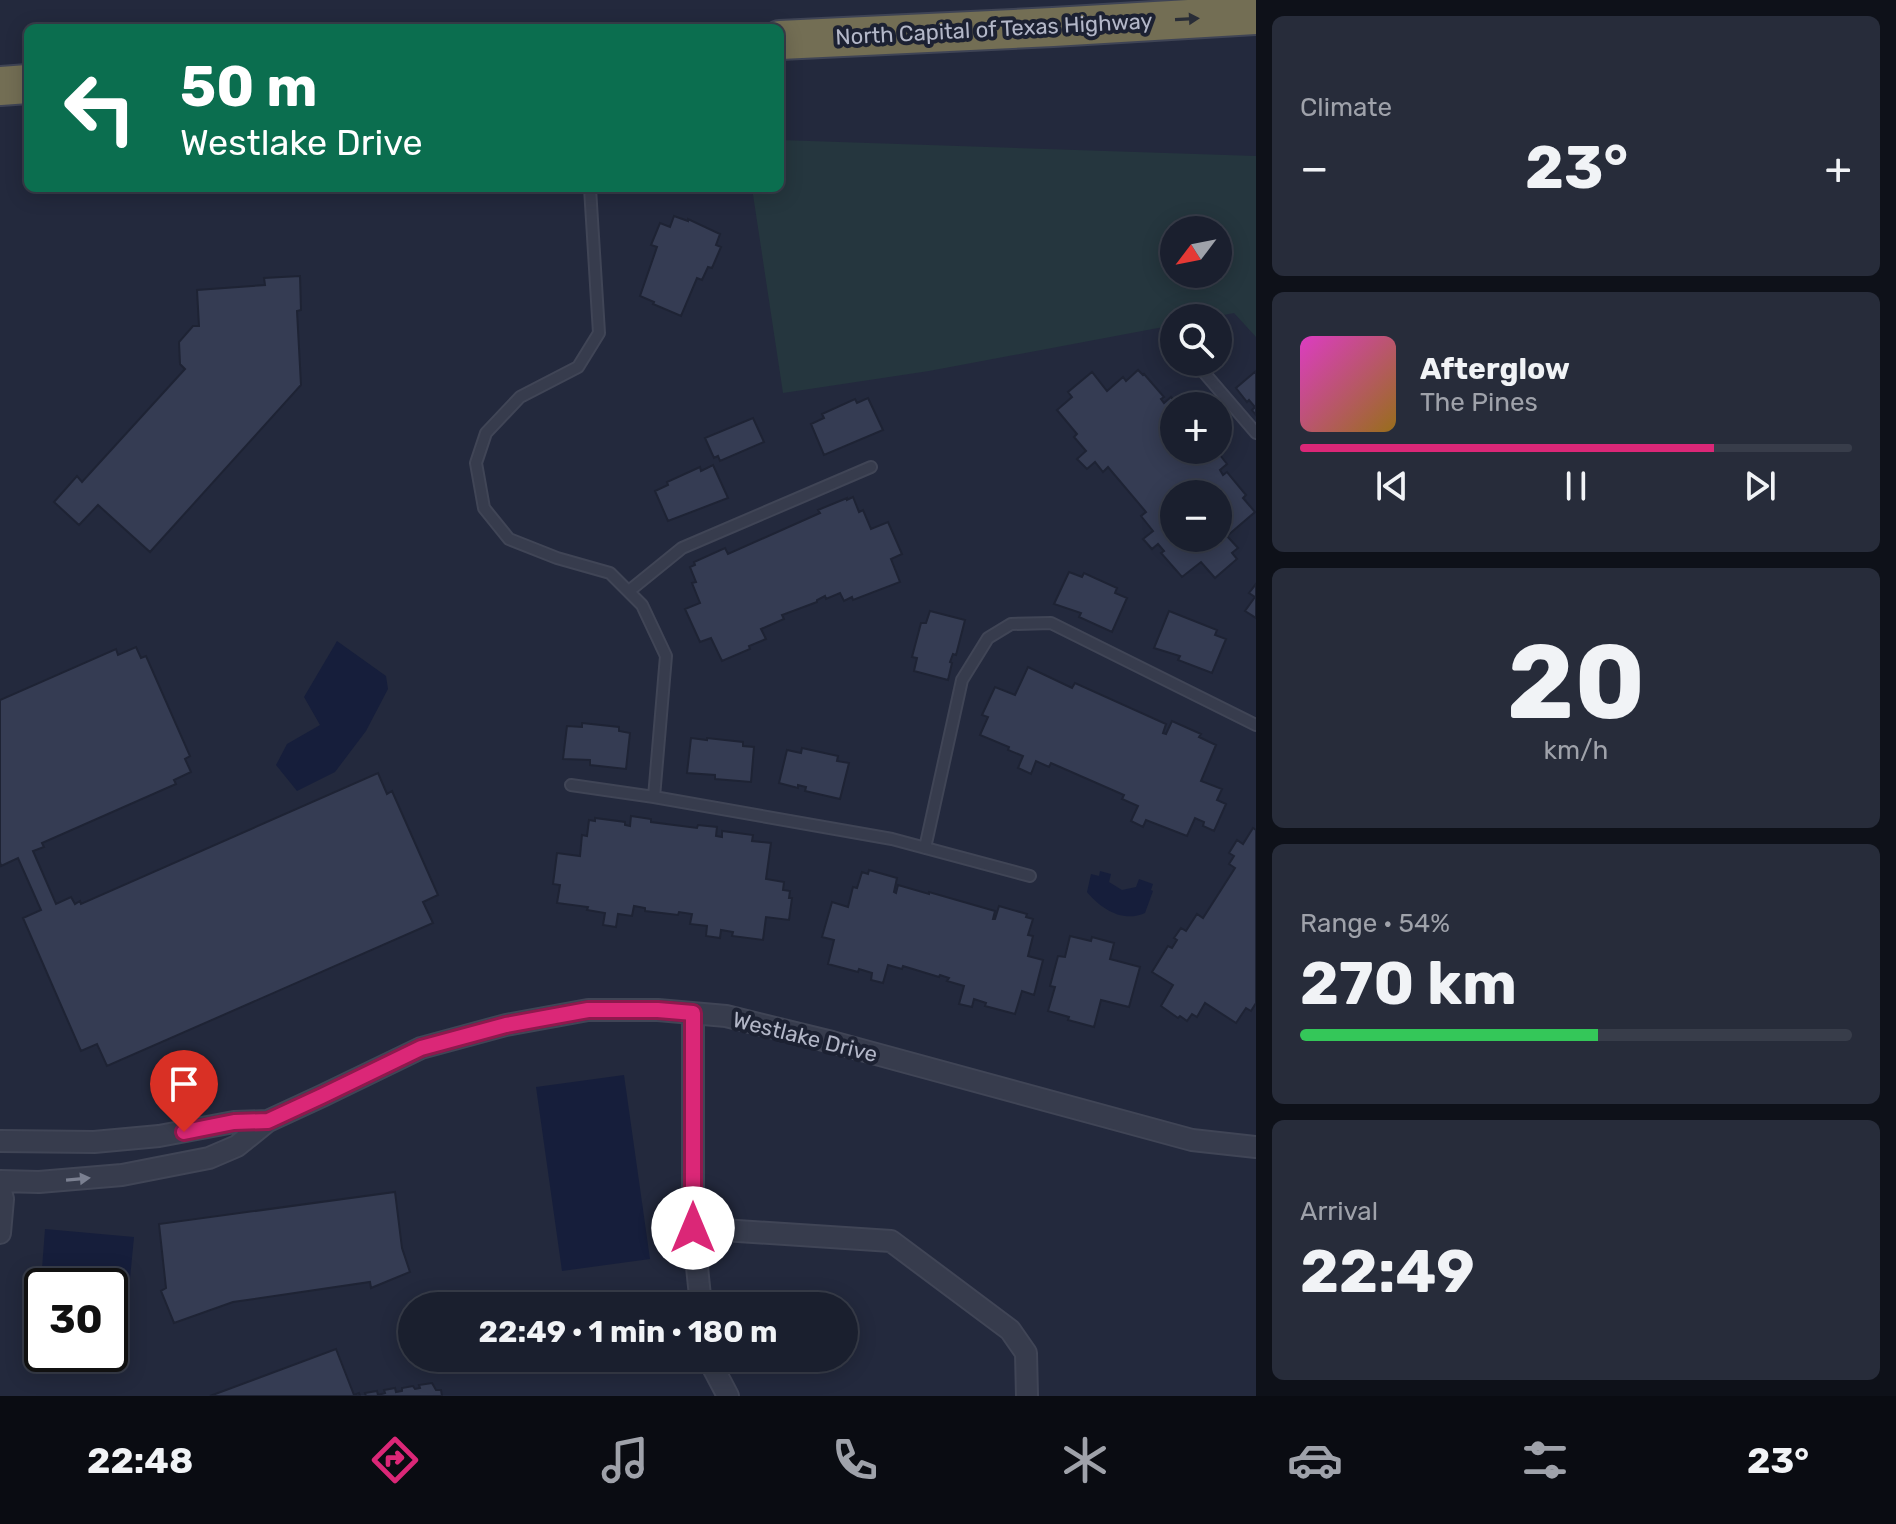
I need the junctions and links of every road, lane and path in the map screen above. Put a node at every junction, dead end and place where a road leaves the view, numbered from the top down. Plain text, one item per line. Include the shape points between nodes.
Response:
1 (1256, 15) edge
2 (784, 40) edge
3 (24, 84) edge
4 (0, 86) edge
5 (590, 192) edge
6 (1207, 376) edge
7 (1256, 433) edge
8 (871, 467) dead end
9 (629, 591) junction
10 (1256, 725) edge
11 (571, 785) dead end
12 (654, 797) junction
13 (925, 848) junction
14 (1030, 876) dead end
15 (693, 1013) junction
16 (268, 1121) junction
17 (0, 1141) edge
18 (1256, 1147) edge
19 (0, 1181) edge
20 (0, 1188) edge
21 (693, 1228) junction
22 (0, 1233) edge
23 (700, 1292) edge
24 (715, 1372) edge
25 (728, 1396) edge
26 (1027, 1396) edge

2 -> 1 highway, North Capital of Texas Highway
3 - 4 highway
5 - 9 lane via 599,333 578,367 520,397 486,433 476,463 484,508 509,539 610,573
6 - 7 lane
8 - 9 lane via 682,548
9 - 12 lane via 642,605 666,656
10 - 13 lane via 1051,623 1011,624 988,638 962,680
11 - 12 lane
12 - 13 lane
13 - 14 lane
15 - 16 street, Westlake Drive via 588,1010 506,1025 421,1048
15 - 18 street, Westlake Drive via 832,1042 1192,1140
15 - 21 street
16 - 17 street, Westlake Drive via 107,1141
19 -> 16 street, Westlake Drive via 122,1175 209,1158 237,1146
20 - 22 street
21 - 23 street
21 - 26 street via 891,1241 1010,1330 1026,1353
24 - 25 street

